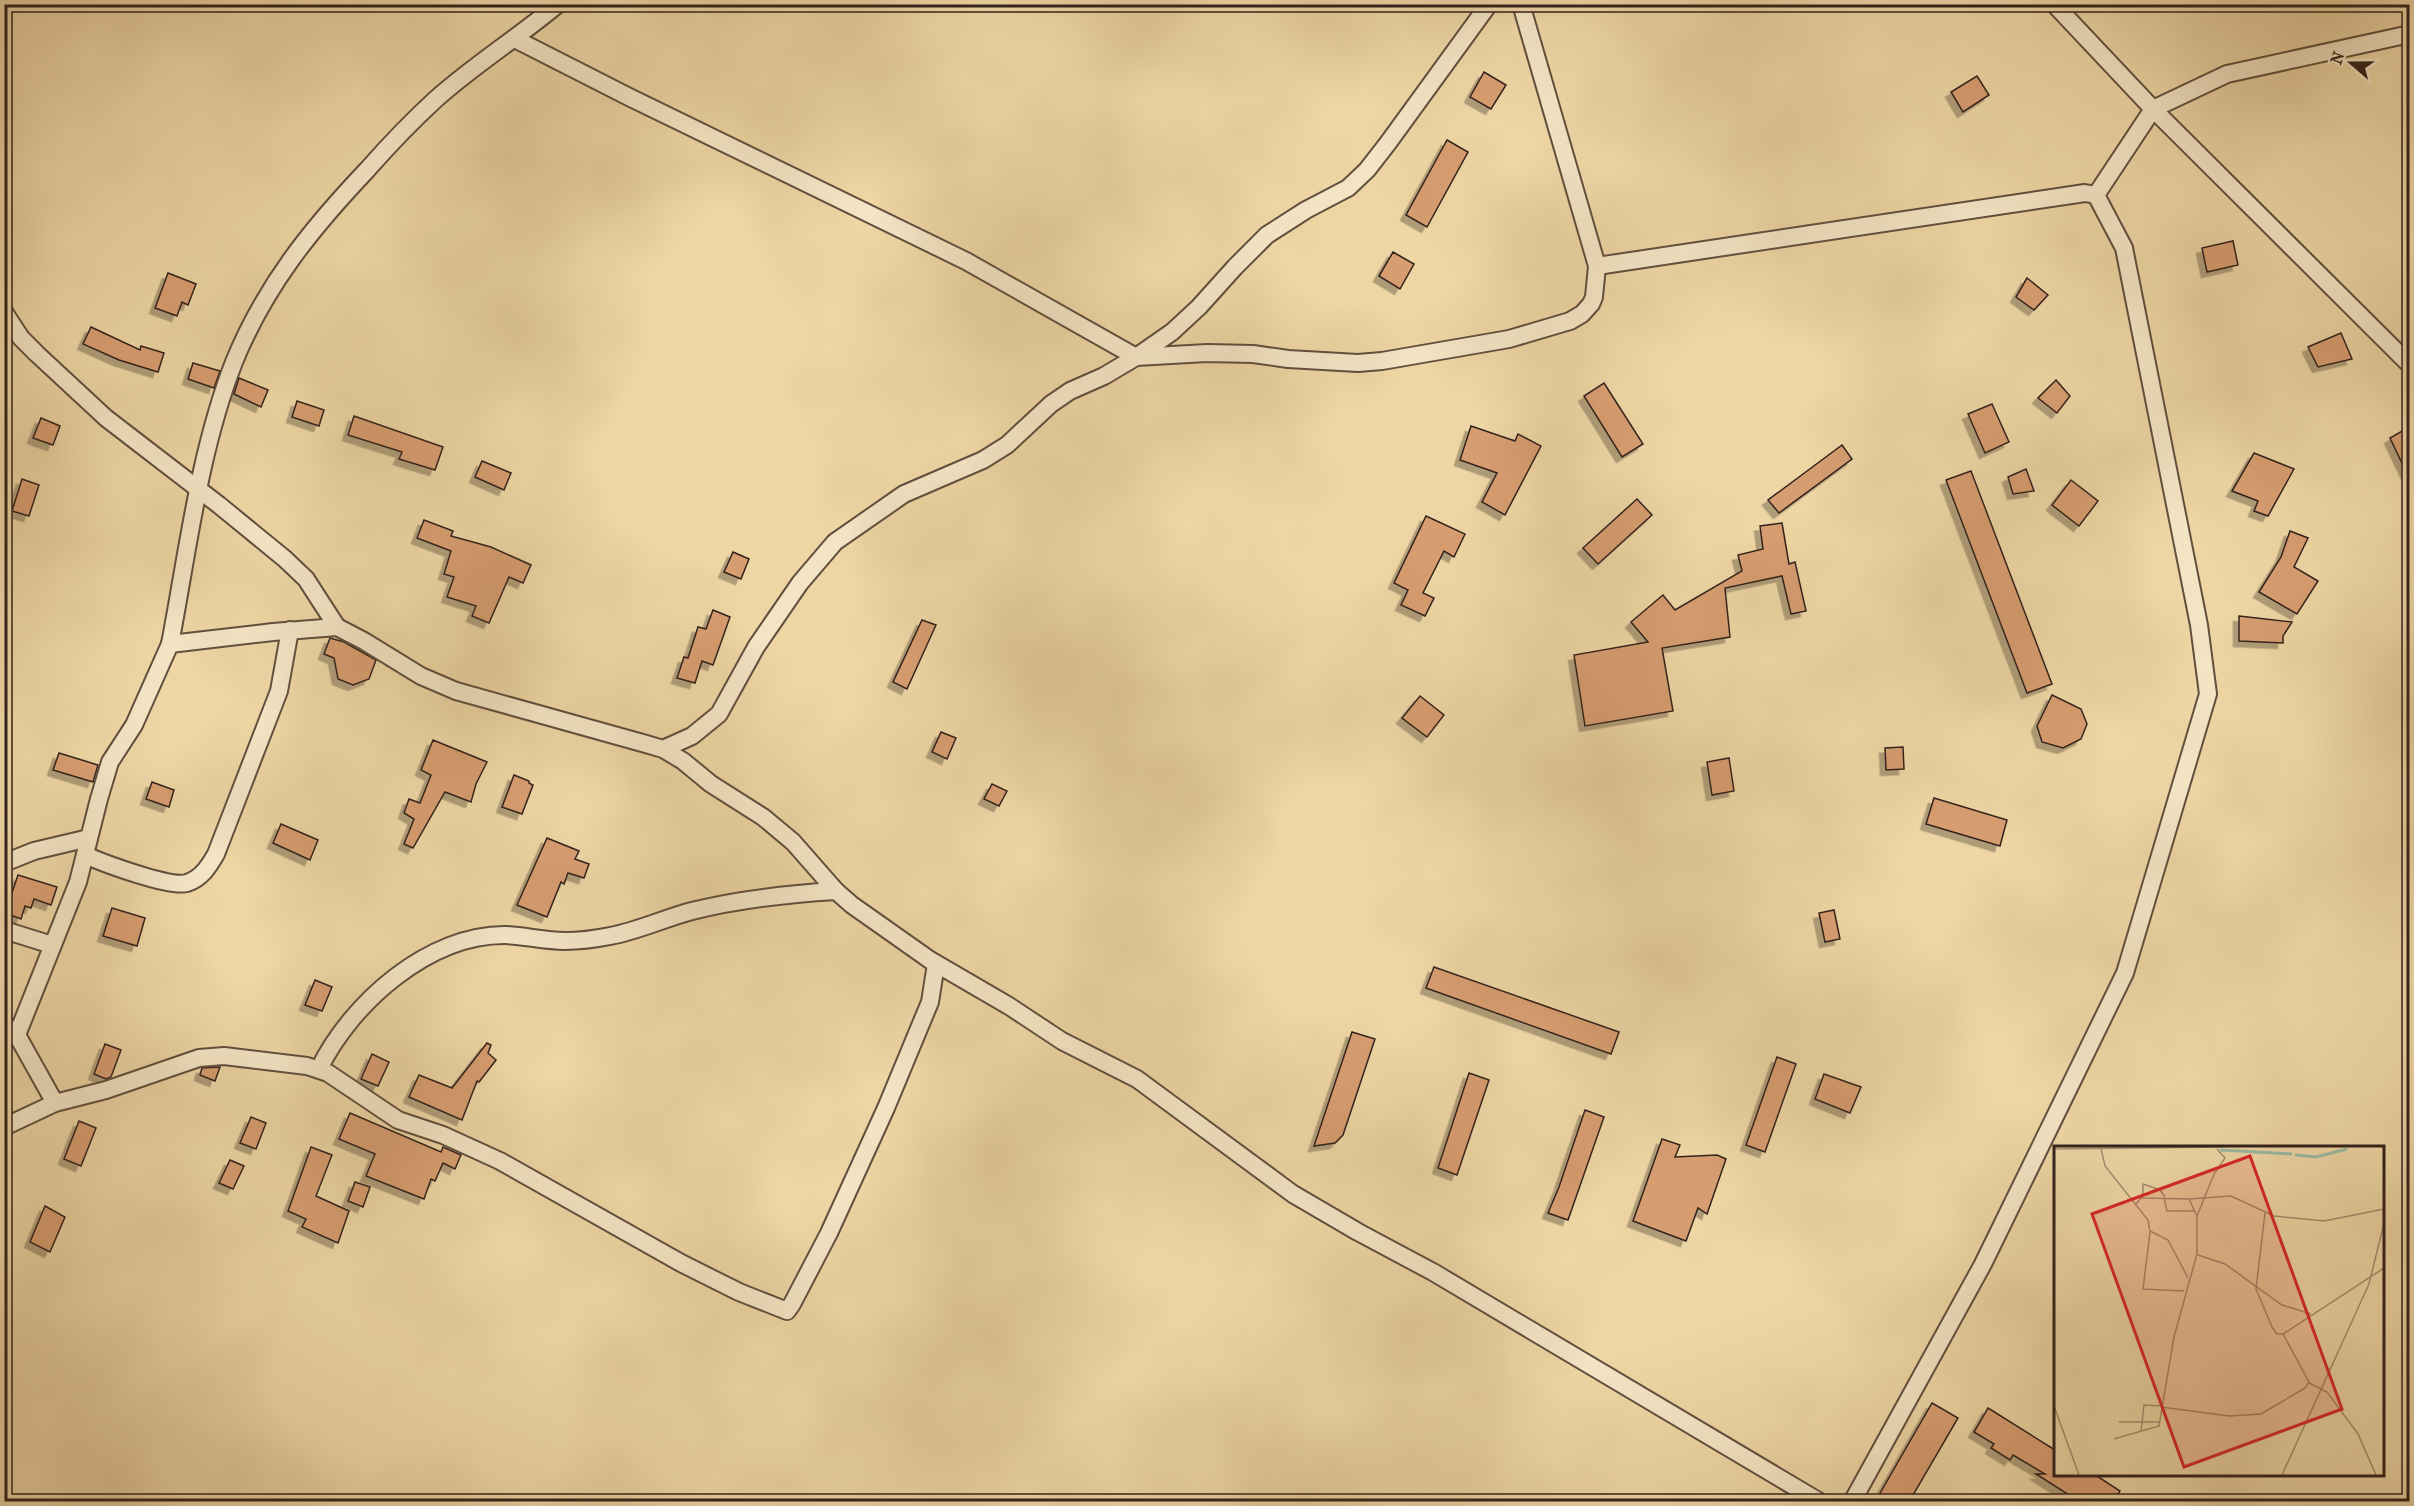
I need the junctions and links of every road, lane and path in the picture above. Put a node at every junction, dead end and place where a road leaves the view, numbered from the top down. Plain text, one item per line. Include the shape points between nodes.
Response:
1 (558, 4) edge
2 (1489, 4) edge
3 (1521, 4) edge
4 (2054, 4) edge
5 (2409, 34) edge
6 (515, 39) junction
7 (2153, 109) junction
8 (2096, 195) junction
9 (1597, 266) junction
10 (4, 312) edge
11 (1136, 357) junction
12 (2409, 366) edge
13 (198, 488) junction
14 (337, 627) junction
15 (290, 630) junction
16 (171, 644) junction
17 (663, 749) junction
18 (89, 838) junction
19 (85, 855) junction
20 (4, 863) edge
21 (836, 891) junction
22 (4, 930) edge
23 (52, 945) junction
24 (936, 964) junction
25 (9, 1032) edge
26 (319, 1069) junction
27 (55, 1104) junction
28 (4, 1127) edge
29 (1820, 1502) edge
30 (1852, 1502) edge

1 - 6 street
2 - 11 street via 1361,176 1348,188 1267,236 1172,332
3 - 9 street
4 - 7 street
5 - 7 street via 2227,74
6 - 11 street via 628,98 966,261
6 - 13 street via 437,98 406,128 334,205 277,278 235,362
7 - 8 street
7 - 12 street
8 - 9 street via 2085,193
8 - 30 street via 2124,248 2199,625 2208,694 2125,973 1983,1264
9 - 11 street via 1594,297 1582,314 1509,339 1382,362 1218,353
10 - 13 street via 21,338 106,418
11 - 17 street via 1070,391 1007,445 983,460 904,494 835,542 800,583 756,647 719,714 692,736
13 - 14 street via 306,579
13 - 16 street
14 - 15 street
14 - 17 street via 456,691
15 - 16 street
15 - 19 street via 279,691 216,854 202,875 178,884
16 - 18 street via 134,725 110,762
17 - 21 street via 763,817 793,842
18 - 19 street
18 - 20 street via 34,851
19 - 23 street
21 - 24 street
21 - 26 street via 729,902 613,936 564,941 505,935 449,947 380,988 342,1031
22 - 23 street
23 - 25 street
24 - 26 street via 930,1002 886,1108 829,1233 787,1311 681,1263 500,1161 398,1119
24 - 29 street via 1062,1041 1137,1079 1293,1194 1433,1272
25 - 27 street
26 - 27 street via 209,1056
27 - 28 street

